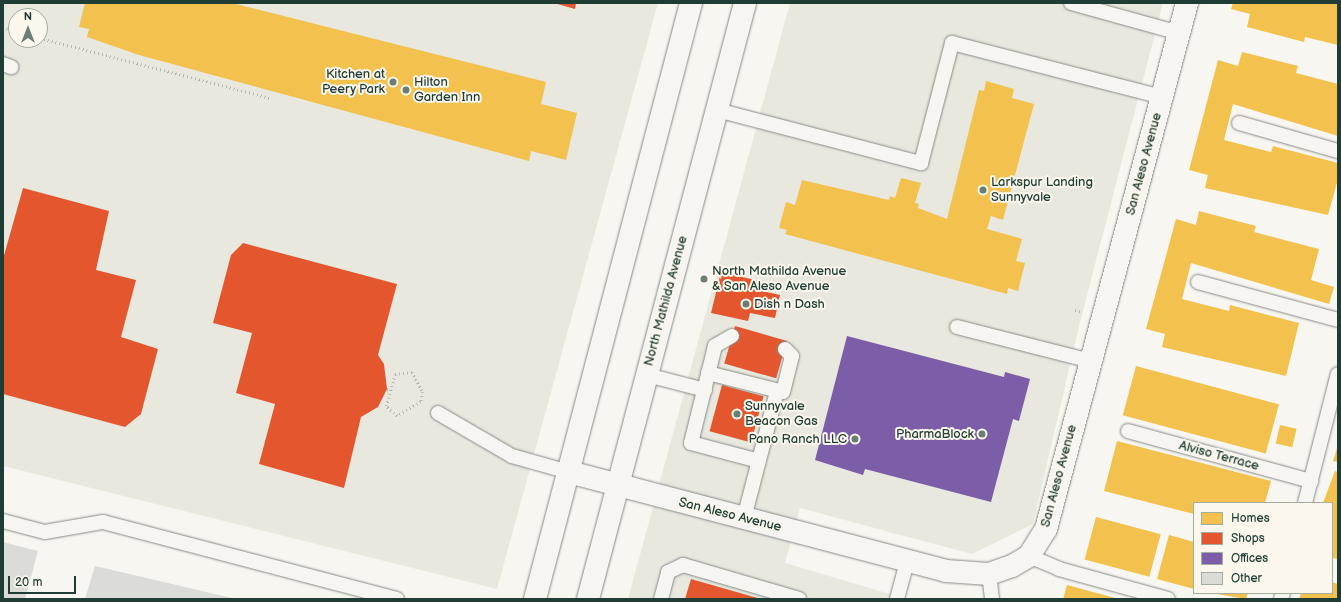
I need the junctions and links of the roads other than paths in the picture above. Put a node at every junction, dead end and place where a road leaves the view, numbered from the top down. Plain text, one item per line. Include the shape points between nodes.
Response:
1 (691, 3) edge
2 (745, 3) edge
3 (1071, 3) edge
4 (1187, 3) edge
5 (1179, 33) junction
6 (1162, 97) junction
7 (717, 110) junction
8 (1239, 123) dead end
9 (1338, 151) edge
10 (1198, 282) dead end
11 (1338, 320) edge
12 (957, 327) dead end
13 (732, 336) dead end
14 (785, 349) dead end
15 (1090, 361) junction
16 (708, 373) junction
17 (1338, 374) edge
18 (647, 375) junction
19 (704, 390) junction
20 (778, 391) junction
21 (438, 413) dead end
22 (1128, 431) dead end
23 (759, 461) junction
24 (569, 472) junction
25 (1311, 481) junction
26 (618, 485) junction
27 (1305, 502) edge
28 (744, 518) junction
29 (3, 521) edge
30 (1028, 556) junction
31 (907, 561) junction
32 (989, 574) junction
33 (398, 599) edge
34 (535, 599) edge
35 (588, 599) edge
36 (661, 599) edge
37 (799, 599) edge
38 (897, 599) edge
39 (992, 599) edge
40 (1168, 599) edge

1 - 24 main road
2 - 7 main road, North Mathilda Avenue
3 - 5 lane
4 - 5 main road, San Aleso Avenue
5 - 6 main road, San Aleso Avenue
6 - 7 lane via 952,43 921,163
6 - 15 main road, San Aleso Avenue
7 - 18 main road, North Mathilda Avenue
8 - 9 lane
10 - 11 lane
12 - 15 lane
13 - 16 lane via 715,346
14 - 20 lane via 792,356 783,392
15 - 30 main road, San Aleso Avenue via 1046,529
16 - 19 lane
16 - 20 lane
17 - 25 lane
18 - 19 lane
18 - 26 main road, North Mathilda Avenue
19 - 23 lane via 691,443
20 - 23 lane
21 - 24 lane via 512,456
22 - 25 lane, Alviso Terrace
23 - 28 lane
24 - 26 main road, San Aleso Avenue
24 - 34 main road
25 - 27 lane
26 - 28 main road, San Aleso Avenue
26 - 35 main road, North Mathilda Avenue
28 - 31 main road, San Aleso Avenue
29 - 33 lane via 45,532 103,522
30 - 32 main road, San Aleso Avenue via 1012,566
30 - 40 lane via 1059,570
31 - 32 main road, San Aleso Avenue via 969,575
31 - 38 lane
32 - 39 lane
36 - 37 lane via 668,572 683,565

